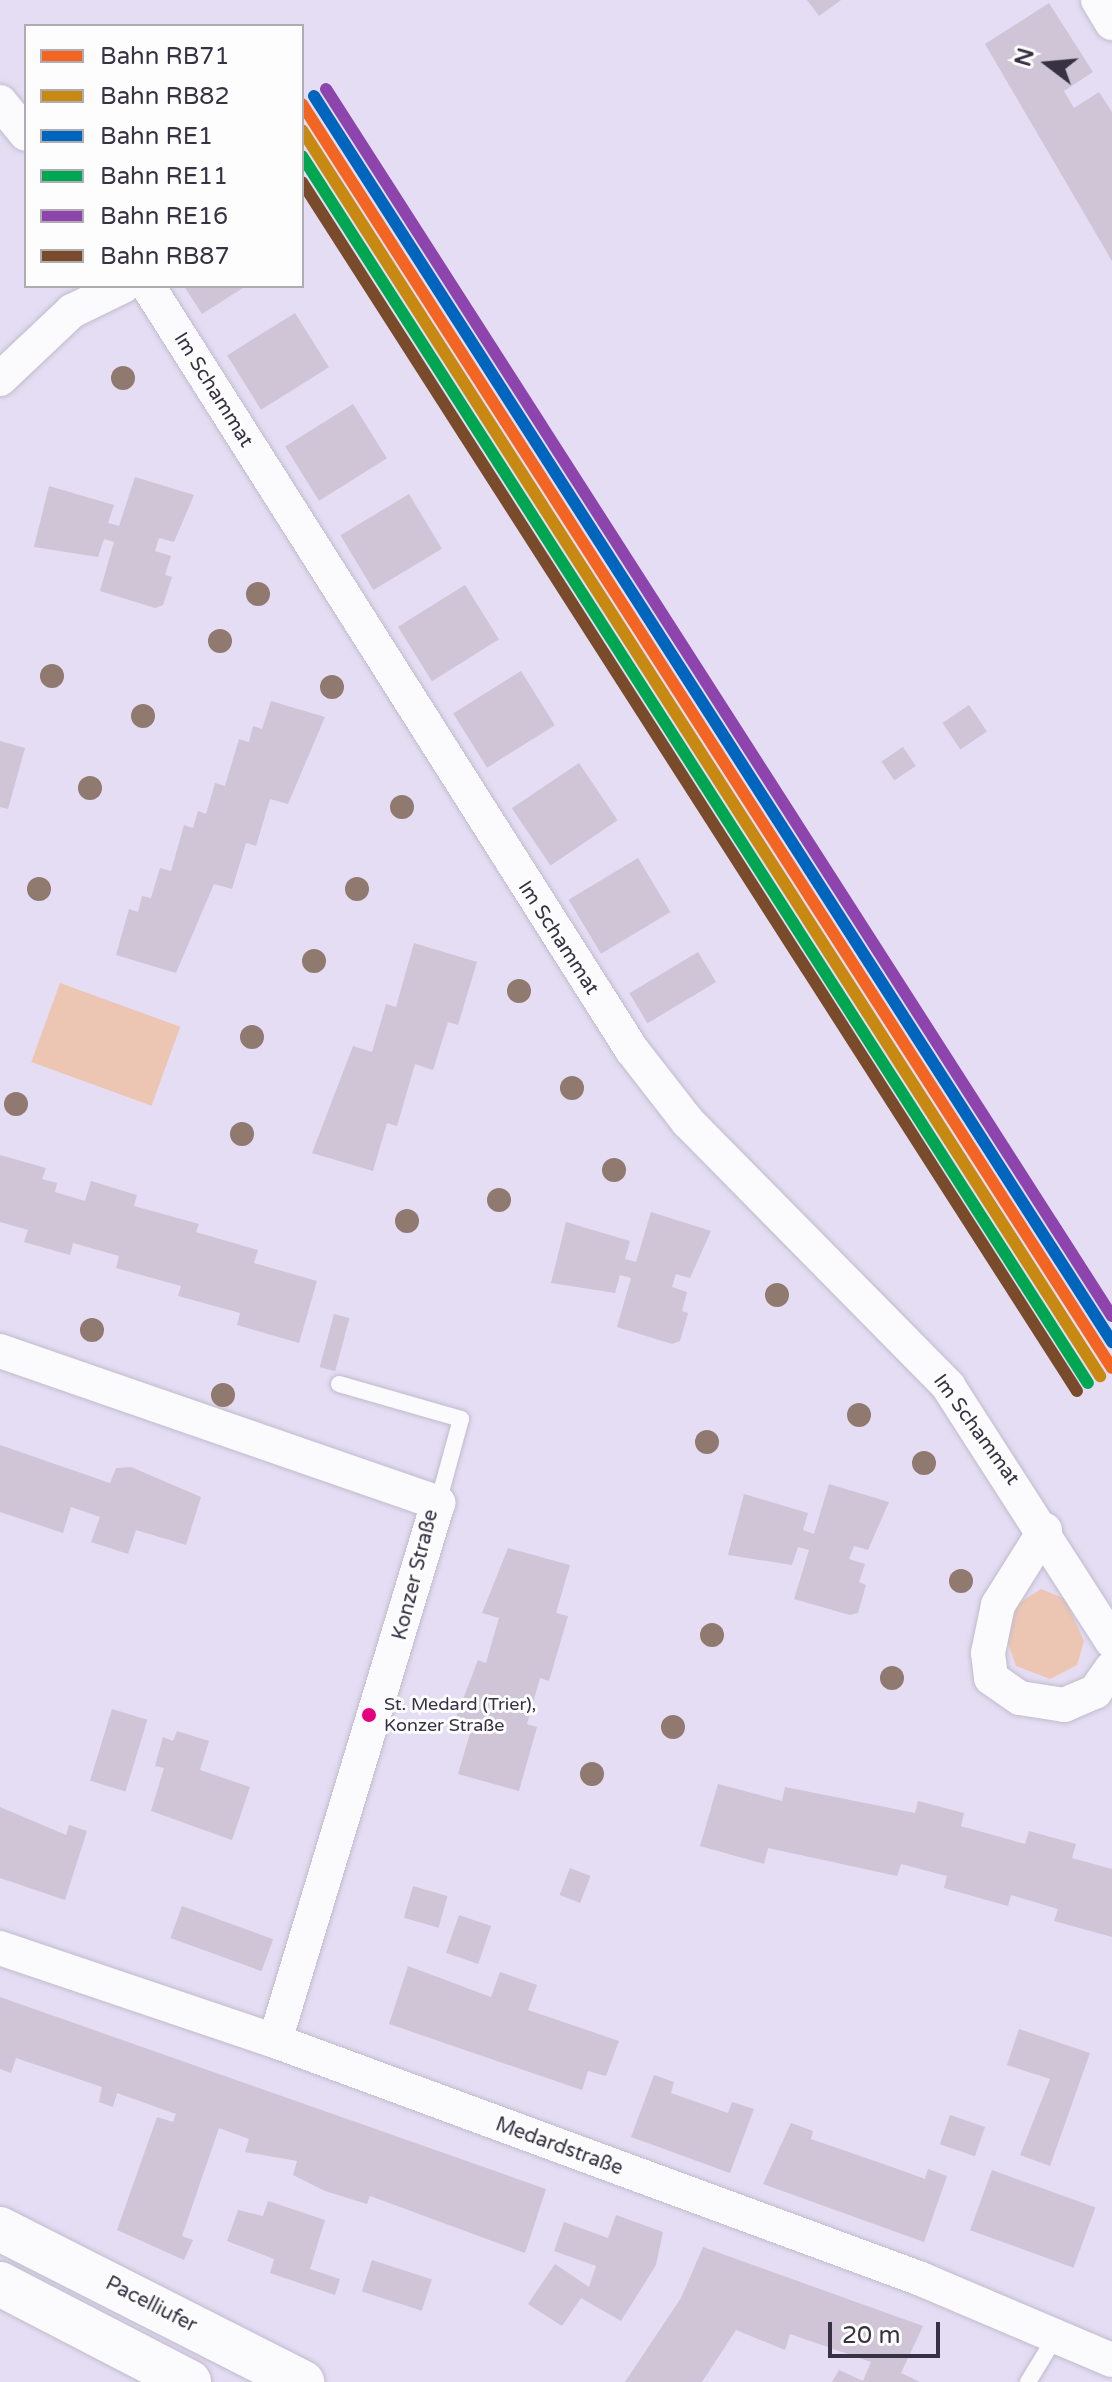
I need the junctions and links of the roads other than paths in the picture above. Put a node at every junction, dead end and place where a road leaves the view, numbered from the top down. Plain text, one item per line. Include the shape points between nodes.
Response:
1 (1098, 0) edge
2 (1112, 23) edge
3 (0, 102) edge
4 (24, 132) edge
5 (119, 288) edge
6 (149, 288) edge
7 (0, 379) edge
8 (0, 1351) edge
9 (339, 1384) dead end
10 (438, 1503) junction
11 (1045, 1530) junction
12 (1112, 1641) edge
13 (1112, 1668) edge
14 (0, 1948) edge
15 (275, 2041) junction
16 (0, 2229) edge
17 (0, 2284) edge
18 (1056, 2336) junction
19 (1112, 2360) edge
20 (189, 2382) edge
21 (302, 2382) edge
22 (1028, 2382) edge

1 - 2 street
3 - 4 street
5 - 7 street via 72,311
6 - 11 street, Im Schammat via 632,1050 688,1122 948,1386
8 - 10 street, Konzer Straße
9 - 10 lane via 461,1419
10 - 15 street, Konzer Straße
11 - 12 street, Im Schammat
11 - 13 street via 998,1605 988,1653 991,1678 1020,1698 1064,1705 1095,1692
14 - 15 street, Medardstraße
15 - 18 street, Medardstraße
16 - 21 main road, Pacelliufer
17 - 20 main road
18 - 19 street, Medardstraße
18 - 22 lane

